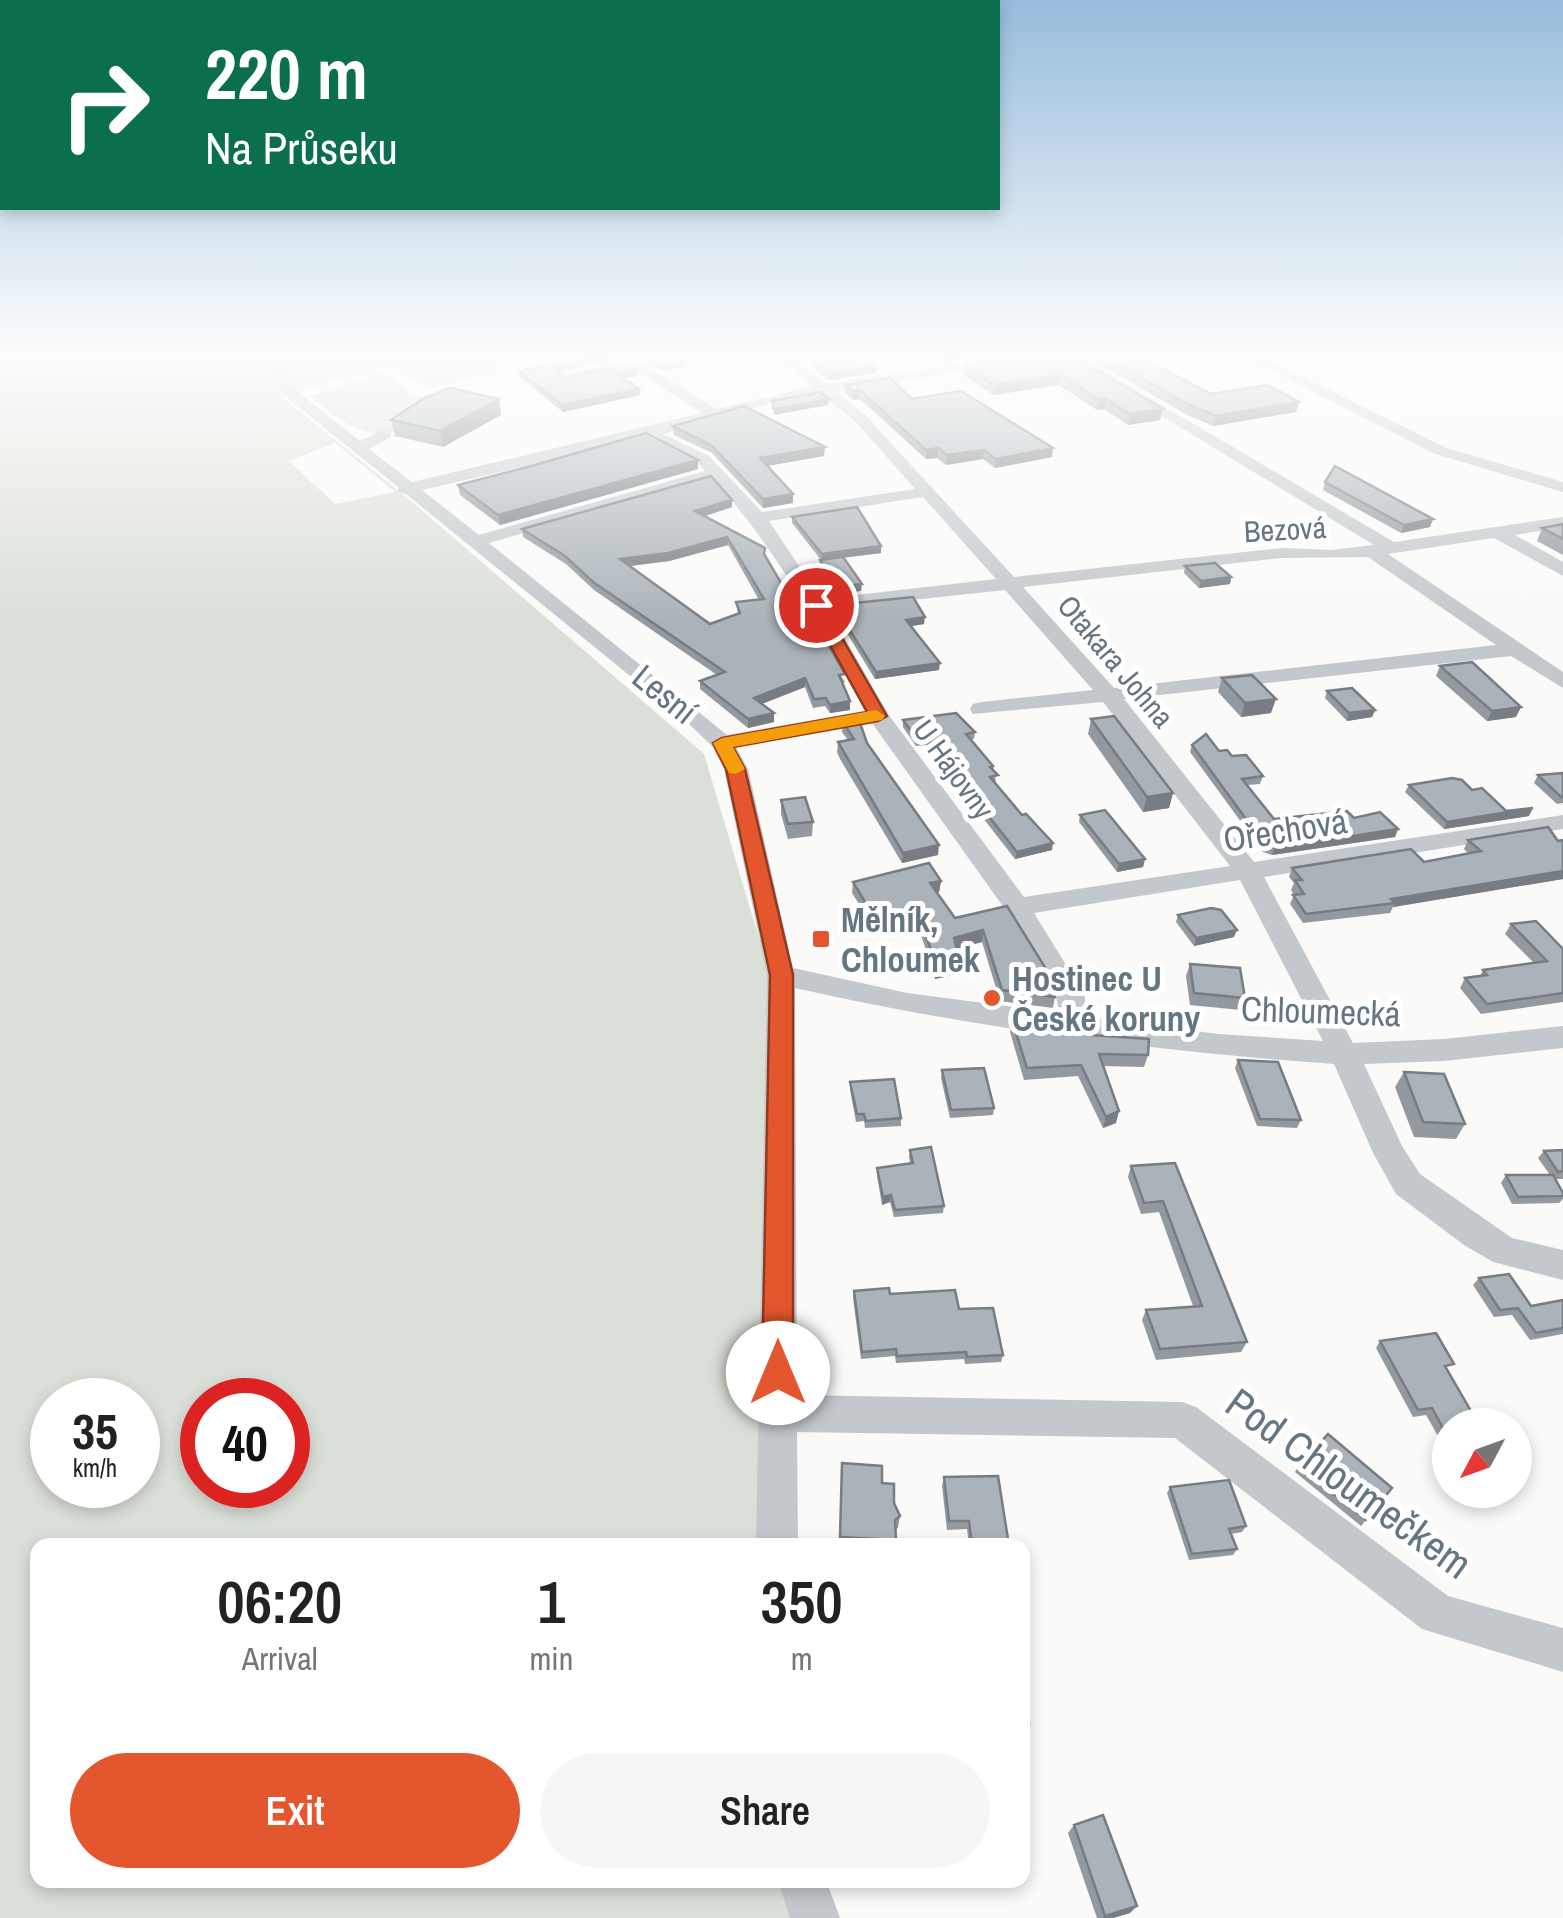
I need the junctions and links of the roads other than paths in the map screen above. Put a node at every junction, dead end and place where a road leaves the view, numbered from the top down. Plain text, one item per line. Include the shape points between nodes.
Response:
1 (350, 445) edge
2 (366, 445) edge
3 (595, 445) edge
4 (675, 445) edge
5 (884, 445) edge
6 (1212, 445) edge
7 (1431, 445) edge
8 (356, 450) junction
9 (716, 473) junction
10 (1563, 487) edge
11 (405, 489) junction
12 (926, 492) junction
13 (758, 518) junction
14 (1563, 522) edge
15 (1500, 533) junction
16 (474, 542) junction
17 (1381, 550) junction
18 (1563, 570) edge
19 (1009, 582) junction
20 (816, 605) junction
21 (1518, 649) junction
22 (1563, 682) edge
23 (1108, 694) junction
24 (981, 709) dead end
25 (878, 716) junction
26 (722, 743) junction
27 (1563, 822) edge
28 (1248, 871) junction
29 (1017, 907) junction
30 (781, 975) junction
31 (1075, 1024) junction
32 (1563, 1037) edge
33 (1344, 1054) junction
34 (1563, 1266) edge
35 (777, 1413) junction
36 (777, 1538) edge
37 (1563, 1650) edge
38 (805, 1888) edge
39 (815, 1918) edge

1 - 8 street, Lesní
2 - 8 street
3 - 11 street
4 - 9 street, U Hájovny
5 - 12 street, Otakara Johna
6 - 17 street
7 - 10 street
8 - 11 street, Lesní
9 - 13 street, U Hájovny
9 - 16 street
11 - 16 street, Lesní
12 - 13 street
12 - 19 street, Otakara Johna
13 - 20 street, U Hájovny
14 - 15 street, Bezová
15 - 17 street, Bezová
15 - 18 street
16 - 26 street, Lesní
17 - 19 street, Bezová via 1282,553
17 - 21 street
19 - 20 street, Bezová
19 - 23 street, Otakara Johna
20 - 25 street, U Hájovny
21 - 22 street
21 - 23 street
23 - 24 street
23 - 28 street, Otakara Johna
25 - 26 street
25 - 29 street, U Hájovny
26 - 30 street, Lesní via 736,769
27 - 28 street, Ořechová
28 - 29 street, Ořechová
28 - 33 street, Otakara Johna
29 - 31 street, U Hájovny via 1070,994
30 - 31 street, Chloumecká via 907,1003
30 - 35 street, Lesní
31 - 33 street, Chloumecká via 1218,1046
32 - 33 street, Chloumecká
33 - 34 street, Otakara Johna via 1408,1184 1505,1251
35 - 36 street, Lesní
35 - 37 street, Pod Chloumečkem via 1182,1420 1437,1614
38 - 39 street

